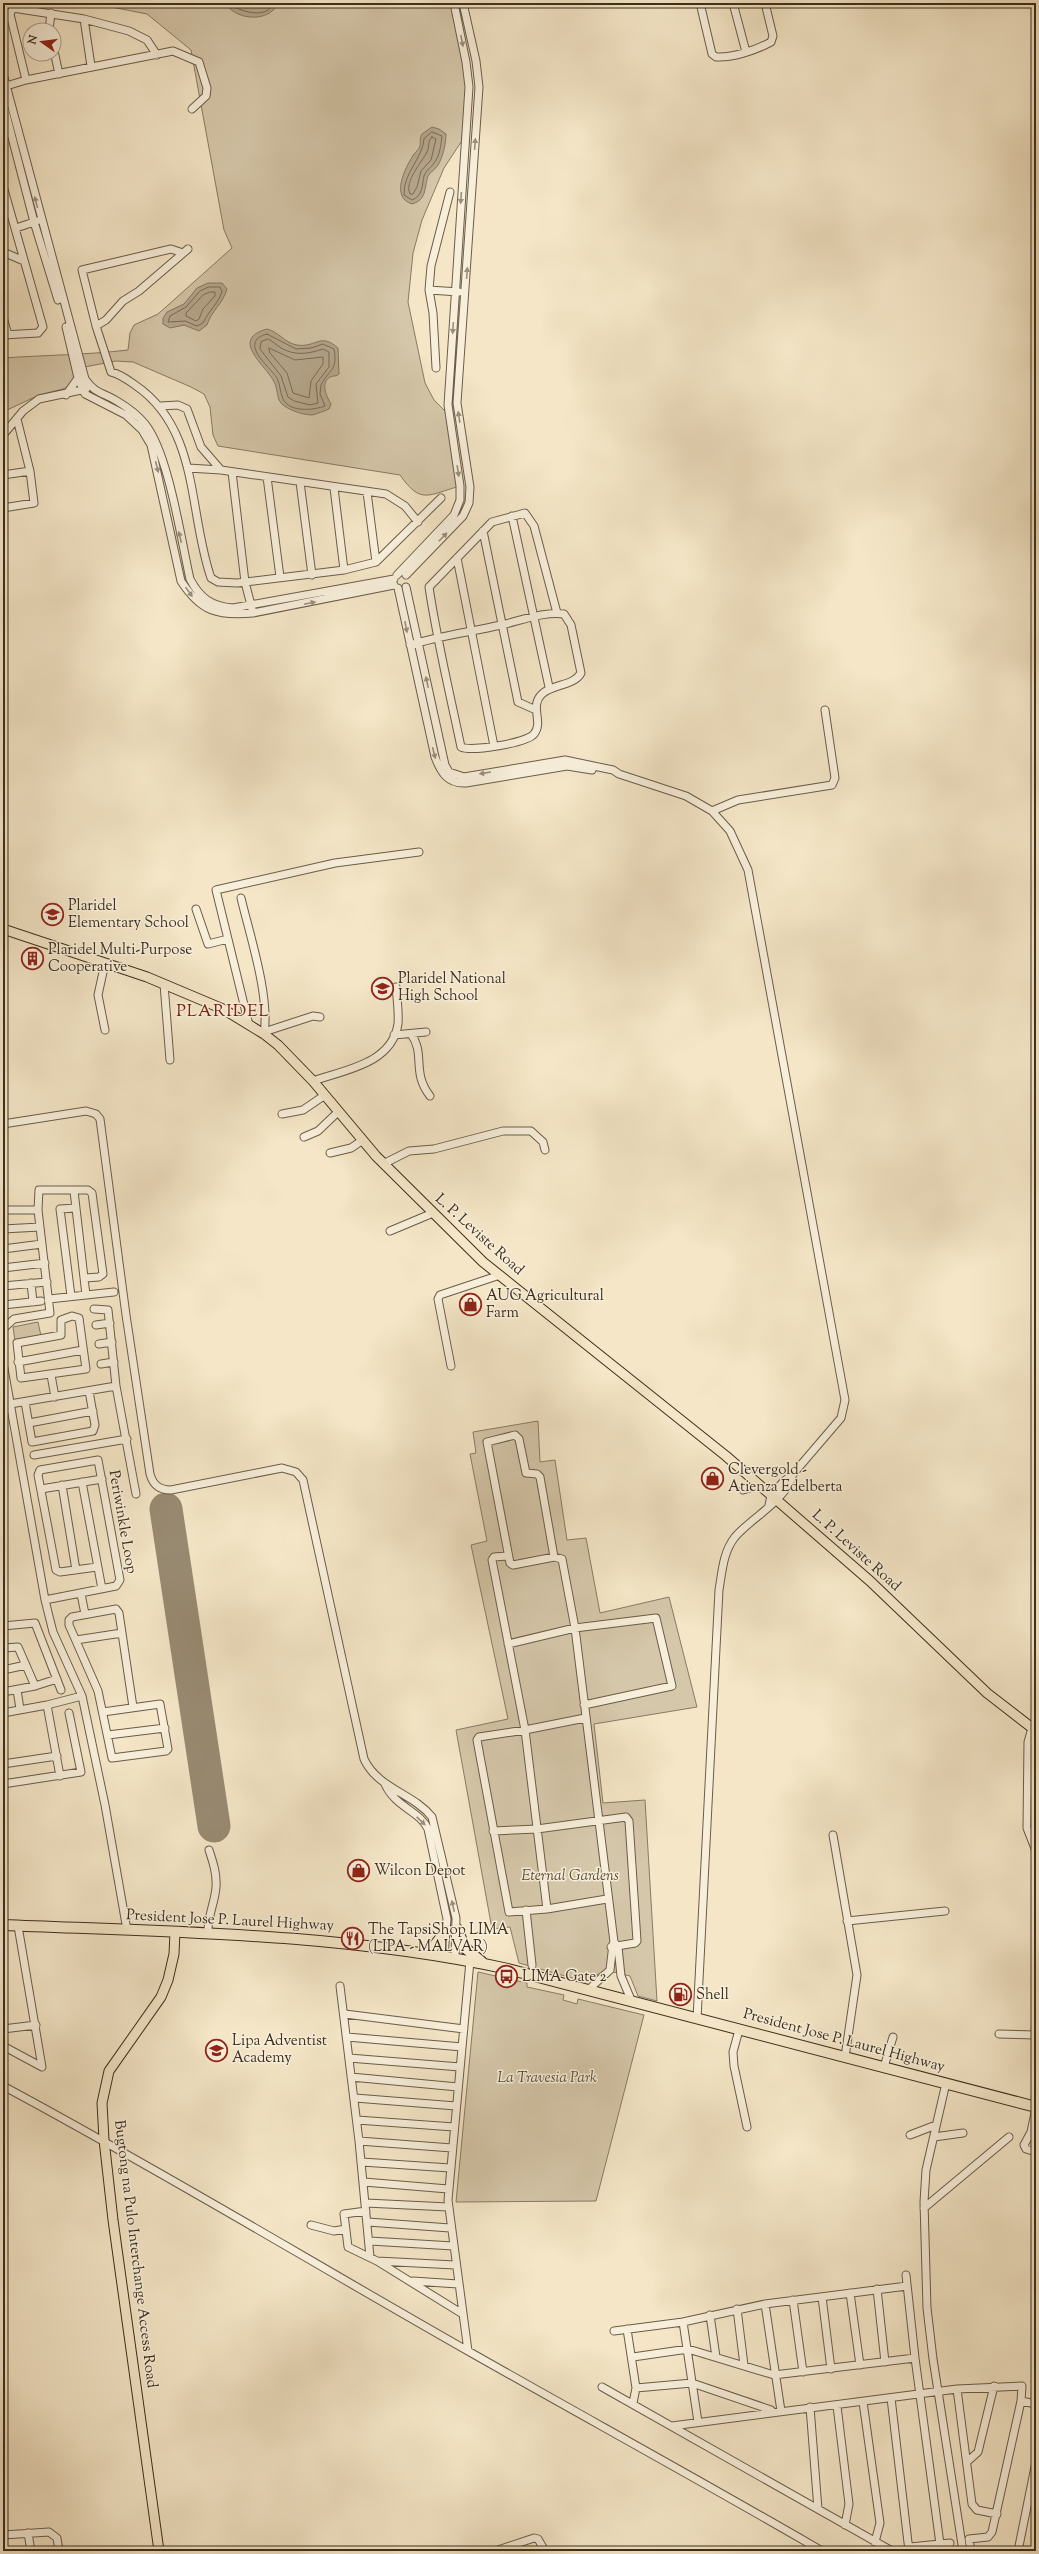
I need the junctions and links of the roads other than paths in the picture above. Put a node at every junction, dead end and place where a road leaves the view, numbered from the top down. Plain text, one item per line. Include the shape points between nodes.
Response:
1 (454, 3) edge
2 (463, 3) edge
3 (700, 3) edge
4 (733, 3) edge
5 (765, 3) edge
6 (51, 13) junction
7 (84, 20) junction
8 (50, 22) edge
9 (746, 52) junction
10 (157, 55) junction
11 (56, 62) edge
12 (91, 66) junction
13 (3, 74) edge
14 (59, 74) junction
15 (26, 80) junction
16 (5, 87) edge
17 (3, 103) edge
18 (192, 109) dead end
19 (3, 186) edge
20 (450, 192) dead end
21 (6, 207) edge
22 (37, 221) junction
23 (16, 228) junction
24 (3, 252) edge
25 (24, 261) junction
26 (428, 290) junction
27 (456, 292) junction
28 (465, 292) junction
29 (3, 317) edge
30 (96, 326) junction
31 (6, 335) edge
32 (436, 368) dead end
33 (78, 378) junction
34 (90, 387) junction
35 (83, 390) junction
36 (66, 395) junction
37 (160, 406) junction
38 (17, 419) junction
39 (3, 435) edge
40 (188, 468) junction
41 (221, 470) junction
42 (30, 471) junction
43 (232, 472) junction
44 (3, 475) edge
45 (267, 477) junction
46 (300, 482) junction
47 (334, 488) junction
48 (367, 492) junction
49 (441, 498) dead end
50 (3, 508) edge
51 (512, 516) junction
52 (418, 522) junction
53 (483, 530) junction
54 (457, 558) junction
55 (376, 562) junction
56 (344, 570) junction
57 (312, 575) junction
58 (406, 575) junction
59 (280, 577) junction
60 (245, 582) junction
61 (398, 583) junction
62 (251, 606) junction
63 (557, 612) junction
64 (253, 613) junction
65 (535, 617) junction
66 (503, 625) junction
67 (471, 632) junction
68 (439, 638) junction
69 (418, 642) junction
70 (410, 645) junction
71 (549, 688) junction
72 (536, 710) junction
73 (825, 710) dead end
74 (494, 746) junction
75 (619, 774) junction
76 (712, 811) junction
77 (419, 852) dead end
78 (241, 898) dead end
79 (196, 909) dead end
80 (3, 929) edge
81 (228, 939) junction
82 (105, 963) junction
83 (164, 984) junction
84 (396, 987) dead end
85 (320, 1017) dead end
86 (249, 1025) junction
87 (105, 1030) dead end
88 (426, 1032) dead end
89 (264, 1033) junction
90 (411, 1034) junction
91 (394, 1035) junction
92 (170, 1060) dead end
93 (313, 1081) junction
94 (325, 1095) junction
95 (430, 1096) dead end
96 (338, 1111) junction
97 (282, 1114) dead end
98 (3, 1124) edge
99 (304, 1137) dead end
100 (362, 1140) junction
101 (545, 1150) dead end
102 (330, 1153) dead end
103 (383, 1164) junction
104 (74, 1191) junction
105 (3, 1207) edge
106 (76, 1208) junction
107 (38, 1210) junction
108 (433, 1213) junction
109 (40, 1227) junction
110 (3, 1229) edge
111 (390, 1231) dead end
112 (42, 1244) junction
113 (3, 1249) edge
114 (45, 1263) junction
115 (3, 1268) edge
116 (500, 1275) junction
117 (85, 1278) junction
118 (47, 1282) junction
119 (31, 1283) junction
120 (3, 1286) edge
121 (114, 1292) dead end
122 (86, 1294) junction
123 (70, 1296) junction
124 (49, 1299) junction
125 (41, 1301) dead end
126 (33, 1302) junction
127 (3, 1305) edge
128 (94, 1309) dead end
129 (110, 1323) junction
130 (96, 1325) dead end
131 (3, 1329) edge
132 (112, 1342) junction
133 (99, 1344) dead end
134 (83, 1350) junction
135 (18, 1362) junction
136 (114, 1362) junction
137 (3, 1363) edge
138 (101, 1364) dead end
139 (451, 1366) dead end
140 (51, 1375) junction
141 (115, 1386) junction
142 (89, 1391) junction
143 (55, 1397) junction
144 (25, 1402) junction
145 (10, 1404) junction
146 (93, 1411) junction
147 (29, 1423) junction
148 (127, 1439) junction
149 (34, 1455) dead end
150 (102, 1479) junction
151 (82, 1482) junction
152 (62, 1485) junction
153 (759, 1485) junction
154 (41, 1489) junction
155 (743, 1490) dead end
156 (136, 1494) dead end
157 (772, 1501) junction
158 (507, 1556) junction
159 (554, 1557) junction
160 (97, 1567) junction
161 (76, 1570) junction
162 (102, 1589) junction
163 (81, 1594) junction
164 (45, 1600) junction
165 (84, 1614) junction
166 (3, 1626) edge
167 (575, 1628) junction
168 (122, 1633) junction
169 (76, 1640) junction
170 (508, 1644) junction
171 (3, 1648) edge
172 (26, 1665) junction
173 (3, 1670) edge
174 (57, 1679) junction
175 (35, 1686) junction
176 (17, 1690) junction
177 (61, 1690) dead end
178 (3, 1692) edge
179 (82, 1696) junction
180 (47, 1705) junction
181 (584, 1705) junction
182 (133, 1707) junction
183 (20, 1709) junction
184 (103, 1712) junction
185 (3, 1713) edge
186 (70, 1714) dead end
187 (585, 1718) junction
188 (165, 1728) junction
189 (1034, 1729) edge
190 (526, 1730) junction
191 (108, 1735) junction
192 (57, 1756) junction
193 (3, 1764) edge
194 (60, 1776) junction
195 (3, 1784) edge
196 (385, 1784) junction
197 (1028, 1793) junction
198 (1036, 1794) edge
199 (414, 1802) junction
200 (408, 1810) junction
201 (599, 1820) junction
202 (537, 1828) junction
203 (493, 1831) junction
204 (833, 1835) dead end
205 (209, 1850) dead end
206 (1036, 1851) edge
207 (608, 1899) junction
208 (547, 1909) junction
209 (526, 1910) junction
210 (945, 1911) dead end
211 (847, 1920) junction
212 (3, 1925) edge
213 (18, 1926) junction
214 (127, 1930) junction
215 (452, 1930) junction
216 (175, 1932) junction
217 (208, 1933) junction
218 (614, 1945) junction
219 (422, 1953) junction
220 (444, 1956) junction
221 (455, 1958) junction
222 (470, 1961) junction
223 (484, 1964) junction
224 (532, 1965) dead end
225 (606, 1974) junction
226 (622, 1976) junction
227 (340, 1986) dead end
228 (588, 1990) junction
229 (632, 2002) junction
230 (345, 2014) junction
231 (697, 2019) junction
232 (36, 2025) junction
233 (3, 2029) edge
234 (464, 2029) junction
235 (739, 2030) junction
236 (999, 2034) dead end
237 (1036, 2034) edge
238 (346, 2037) junction
239 (893, 2037) dead end
240 (3, 2046) edge
241 (462, 2047) junction
242 (845, 2057) junction
243 (349, 2058) junction
244 (460, 2067) junction
245 (884, 2067) junction
246 (351, 2077) junction
247 (946, 2084) junction
248 (3, 2086) edge
249 (458, 2087) junction
250 (355, 2098) junction
251 (456, 2106) junction
252 (1036, 2107) edge
253 (357, 2120) junction
254 (936, 2125) junction
255 (747, 2127) dead end
256 (454, 2128) junction
257 (963, 2133) dead end
258 (910, 2135) dead end
259 (1008, 2136) dead end
260 (934, 2137) junction
261 (104, 2140) junction
262 (359, 2141) junction
263 (452, 2148) junction
264 (1036, 2152) edge
265 (362, 2162) junction
266 (450, 2168) junction
267 (364, 2182) junction
268 (448, 2189) junction
269 (366, 2202) junction
270 (448, 2207) junction
271 (924, 2208) junction
272 (366, 2211) junction
273 (368, 2222) junction
274 (311, 2225) dead end
275 (450, 2228) junction
276 (346, 2229) junction
277 (370, 2241) junction
278 (453, 2246) junction
279 (374, 2259) junction
280 (455, 2265) junction
281 (906, 2274) dead end
282 (411, 2281) junction
283 (458, 2284) junction
284 (907, 2286) junction
285 (877, 2289) junction
286 (850, 2293) junction
287 (822, 2297) junction
288 (793, 2300) junction
289 (765, 2304) junction
290 (737, 2309) junction
291 (461, 2313) junction
292 (710, 2316) junction
293 (683, 2322) junction
294 (627, 2329) junction
295 (614, 2331) dead end
296 (688, 2349) junction
297 (468, 2351) junction
298 (633, 2357) junction
299 (716, 2357) junction
300 (915, 2358) junction
301 (885, 2362) junction
302 (744, 2365) junction
303 (860, 2365) junction
304 (831, 2369) junction
305 (803, 2372) junction
306 (774, 2375) junction
307 (692, 2383) junction
308 (602, 2386) dead end
309 (994, 2386) junction
310 (636, 2388) junction
311 (957, 2389) junction
312 (939, 2391) junction
313 (919, 2394) junction
314 (891, 2398) junction
315 (1021, 2401) junction
316 (864, 2402) junction
317 (633, 2403) junction
318 (1036, 2404) edge
319 (837, 2406) junction
320 (810, 2407) junction
321 (781, 2410) junction
322 (773, 2411) junction
323 (698, 2422) junction
324 (672, 2426) junction
325 (968, 2461) junction
326 (1036, 2462) edge
327 (1033, 2489) edge
328 (818, 2509) junction
329 (997, 2514) junction
330 (845, 2525) junction
331 (28, 2533) junction
332 (3, 2535) edge
333 (3, 2540) edge
334 (875, 2542) junction
335 (950, 2543) dead end
336 (940, 2544) junction
337 (511, 2549) edge
338 (910, 2549) edge
339 (4, 2551) edge
340 (31, 2551) edge
341 (59, 2551) edge
342 (159, 2551) edge
343 (495, 2551) edge
344 (545, 2551) edge
345 (822, 2551) edge
346 (892, 2551) edge
347 (963, 2551) edge
348 (971, 2551) edge
349 (1018, 2551) edge

1 -> 27 street via 469,87
28 -> 2 street via 479,87
3 - 9 street via 714,56 721,58
4 - 9 street
5 - 9 street via 772,41
6 - 7 street
6 - 8 street
6 - 15 street via 13,8 10,11
7 - 10 street via 139,34 154,47
7 - 12 street
10 - 12 street
10 - 18 street via 173,52 199,62 207,91 204,99
11 - 14 street
12 - 14 street
13 - 16 street
14 - 15 street
15 - 16 street
22 -> 16 street
17 - 22 street
19 - 21 street
20 - 26 street via 431,266
21 - 23 street
22 - 23 street
22 - 33 street
22 - 34 street via 85,379
23 - 25 street
24 - 25 street
25 - 31 street via 43,328 38,333
26 - 27 street
26 - 32 street via 433,313
27 - 28 street
27 -> 61 street via 448,405 460,486 459,507
58 -> 28 street via 463,516 469,503 470,487 457,404
29 - 31 street
30 - 30 street via 106,320 113,309 139,291 185,251 171,249 82,270
30 - 37 street via 112,372 142,390
33 - 35 street
33 - 36 street
34 - 35 street
62 -> 34 street via 218,607 206,601 197,592 190,579 162,460 152,434 126,407
35 - 36 street
35 -> 64 street via 90,398 112,406 126,415 142,430 151,445 181,581 191,596 202,606 217,612 231,615
36 - 38 street via 38,399
37 - 40 street via 174,428
37 - 41 street via 178,405 187,409 200,448
38 - 39 street
38 - 42 street
40 - 41 street
40 - 60 street via 211,578 218,582
41 - 43 street
42 - 44 street
42 - 50 street via 34,502
43 - 45 street
43 - 60 street
45 - 46 street
45 - 59 street
46 - 47 street
46 - 57 street
47 - 48 street
47 - 56 street
48 - 52 street via 386,494 405,506
48 - 55 street
49 - 52 street
51 - 53 street via 492,522
51 - 63 street via 528,514 534,526
51 - 65 street
52 - 55 street
53 - 54 street
53 - 66 street
54 - 67 street
54 - 68 street via 429,587
55 - 56 street
56 - 57 street
57 - 59 street
58 - 61 street
58 - 61 street via 409,579
59 - 60 street
60 - 62 street
61 - 62 street
64 -> 61 street
61 - 69 street
61 -> 70 street
62 - 64 street
63 - 65 street
63 - 71 street via 568,617 581,673 574,680
65 - 66 street
65 - 71 street
66 - 67 street
66 - 72 street via 518,702
67 - 68 street
67 - 74 street
68 - 69 street
68 - 74 street via 461,747 470,749
69 - 70 street
75 -> 69 street via 613,770 565,760 464,777 449,772 444,766
70 -> 75 street via 435,757 440,772 446,778 453,782 466,783 568,766
71 - 72 street via 536,701
72 - 74 street via 537,728 531,736 522,741
73 - 76 street via 835,778 832,785 738,800
75 - 76 street via 686,796
76 - 157 street via 730,831 748,870 845,1400 841,1418 794,1474 791,1482
77 - 81 street via 335,863 216,890
78 - 89 street via 258,970 266,1020
79 - 81 street via 208,944
80 - 82 main road, L. P. Leviste Road
81 - 86 street
82 - 83 main road, L. P. Leviste Road
82 - 87 street via 98,994
83 - 86 main road, L. P. Leviste Road via 223,1009
83 - 92 street
84 - 91 street via 398,1024
85 - 89 street via 313,1016
86 - 89 main road, L. P. Leviste Road
88 - 90 street
89 - 93 main road, L. P. Leviste Road
90 - 91 street
90 - 95 street via 418,1046 419,1076
91 - 93 street via 381,1056
93 - 94 main road, L. P. Leviste Road
94 - 96 main road, L. P. Leviste Road
94 - 97 street via 303,1110
96 - 99 street via 318,1131
96 - 100 main road, L. P. Leviste Road
98 - 196 street via 86,1111 96,1114 100,1119 126,1315 153,1482 160,1488 171,1490 282,1468 293,1470 302,1477 364,1759 373,1774
100 - 102 street via 352,1148
100 - 103 main road, L. P. Leviste Road
101 - 103 street via 543,1142 531,1131 503,1131 434,1149 409,1151
103 - 108 main road, L. P. Leviste Road
104 - 106 street
104 - 107 street via 39,1190
104 - 117 street via 88,1190 92,1193 103,1274 99,1277
105 - 107 street via 5,1210
106 - 117 street
106 - 123 street via 60,1209
107 - 109 street
108 - 111 street
108 - 116 main road, L. P. Leviste Road
109 - 110 street
109 - 112 street
112 - 113 street
112 - 114 street
114 - 115 street
114 - 118 street
116 - 139 street via 440,1295 438,1299
116 - 153 main road, L. P. Leviste Road
117 - 122 street
118 - 119 street
118 - 124 street
119 - 120 street
119 - 126 street
121 - 122 street
122 - 123 street
123 - 124 street
124 - 131 street via 50,1313 14,1319
125 - 126 street
126 - 127 street
128 - 129 street via 106,1308
129 - 130 street
129 - 132 street
132 - 133 street
132 - 136 street
134 - 135 street
134 - 135 street via 78,1317 61,1320 62,1335 17,1344
134 - 140 street via 86,1369
135 - 140 street via 20,1375 24,1379
136 - 138 street
136 - 141 street
137 - 145 street
140 - 143 street
141 - 142 street
141 - 148 street
142 - 143 street
142 - 146 street
143 - 144 street
144 - 145 street
144 - 147 street
145 - 164 street
146 - 147 street
146 - 147 street via 95,1429 32,1442
148 - 149 street
148 - 156 street
150 - 151 street
150 - 154 street, Periwinkle Loop via 96,1460 40,1470 38,1475
150 - 162 street, Periwinkle Loop via 119,1584
151 - 152 street
151 - 160 street
152 - 154 street
152 - 161 street
153 - 155 street
153 - 157 main road, L. P. Leviste Road
154 - 161 street, Periwinkle Loop via 57,1572
157 - 189 main road, L. P. Leviste Road via 870,1581 987,1693
157 - 231 street via 734,1538 725,1557 719,1590
158 - 159 street via 513,1565
158 - 159 street via 486,1443 514,1435 519,1439 526,1473 537,1474 540,1477
158 - 170 street via 494,1557 492,1560
159 - 167 street via 562,1559
160 - 161 street
160 - 162 street
162 - 163 street
163 - 164 street
163 - 165 street
164 - 179 street via 53,1632
165 - 168 street via 116,1609
165 - 169 street via 69,1620
166 - 174 street via 31,1622 35,1624
167 - 170 street
167 - 181 street
167 - 181 street via 656,1618 672,1686
168 - 169 street
168 - 182 street
169 - 184 street via 98,1692
170 - 190 street
171 - 172 street via 18,1647
172 - 173 street
172 - 175 street
174 - 175 street
174 - 177 street
175 - 176 street
176 - 178 street
176 - 183 street
179 - 180 street
179 - 214 street via 105,1805
180 - 183 street
180 - 192 street
181 - 187 street
182 - 184 street
182 - 188 street via 160,1704
183 - 185 street
184 - 191 street
186 - 194 street via 82,1769 80,1772
187 - 190 street
187 - 201 street
188 - 191 street
188 - 191 street via 168,1745 166,1751 116,1759 110,1755
189 - 197 street via 1028,1742
190 - 202 street
190 - 203 street via 479,1737 477,1740
192 - 193 street
192 - 194 street
194 - 195 street
196 - 199 street
196 - 200 street via 394,1800
197 - 198 street
197 - 206 street via 1027,1828
199 - 200 street
215 -> 199 street via 432,1817
200 -> 215 street via 426,1824 428,1829 447,1919
201 - 202 street
201 - 207 street
201 - 218 street via 626,1817 629,1821 637,1941 635,1944
202 - 203 street
202 - 208 street
203 - 209 street via 507,1908 510,1912
204 - 211 street
205 - 217 street via 215,1868 216,1888
207 - 208 street
207 - 218 street
208 - 209 street
209 - 224 street
210 - 211 street
211 - 242 street via 857,1975
212 - 213 highway, President Jose P. Laurel Highway
213 - 214 highway, President Jose P. Laurel Highway
213 - 232 street
214 - 216 highway, President Jose P. Laurel Highway
215 - 219 highway
215 - 220 street
215 - 221 street
215 - 223 highway via 465,1948
216 - 217 highway, President Jose P. Laurel Highway
216 - 261 main road, Bugtong na Pulo Interchange Access Road via 174,1954 161,1997 109,2071 102,2103
217 - 219 highway, President Jose P. Laurel Highway via 302,1938
218 - 225 street via 611,1967
218 - 226 street
219 - 220 highway, President Jose P. Laurel Highway
220 - 221 highway, President Jose P. Laurel Highway
221 - 222 highway, President Jose P. Laurel Highway
222 - 223 highway, President Jose P. Laurel Highway
222 - 234 street
223 - 228 highway, President Jose P. Laurel Highway
225 - 226 street
225 - 228 street
226 - 229 street
227 - 230 street
228 - 229 highway, President Jose P. Laurel Highway
229 - 231 highway, President Jose P. Laurel Highway
230 - 234 street
230 - 238 street
231 - 235 highway, President Jose P. Laurel Highway
232 - 233 street
232 - 240 street via 42,2067
234 - 241 street
235 - 242 highway, President Jose P. Laurel Highway
235 - 255 street via 733,2052 734,2066
236 - 237 street
238 - 241 street
238 - 243 street
239 - 245 street
241 - 244 street
242 - 245 highway, President Jose P. Laurel Highway
243 - 244 street
243 - 246 street
244 - 249 street
245 - 247 highway, President Jose P. Laurel Highway
246 - 249 street
246 - 250 street
247 - 252 highway, President Jose P. Laurel Highway
247 - 254 street
248 - 261 street
249 - 251 street
250 - 251 street
250 - 253 street
251 - 256 street
252 - 264 street via 1031,2132 1024,2145 1026,2149
253 - 256 street
253 - 262 street
254 - 258 street
254 - 260 street
256 - 263 street
257 - 260 street
259 - 271 street
260 - 271 street via 926,2170
261 - 297 street
261 - 342 main road, Bugtong na Pulo Interchange Access Road
262 - 263 street
262 - 265 street
263 - 266 street
265 - 266 street
265 - 267 street
266 - 268 street
267 - 268 street
267 - 269 street
268 - 270 street
269 - 270 street
269 - 272 street
270 - 275 street
271 - 312 street via 927,2308
272 - 273 street
272 - 276 street via 345,2214
273 - 275 street
273 - 277 street
274 - 276 street via 334,2231
275 - 278 street
276 - 279 street via 348,2247
277 - 278 street
277 - 279 street
278 - 280 street
279 - 280 street
279 - 282 street
280 - 283 street
281 - 284 street
282 - 283 street
282 - 291 street
283 - 291 street
284 - 285 street
284 - 300 street
285 - 286 street
285 - 301 street
286 - 287 street
286 - 303 street
287 - 288 street
287 - 304 street
288 - 289 street
288 - 305 street
289 - 290 street
289 - 306 street
290 - 292 street
290 - 302 street
291 - 297 street
292 - 293 street
292 - 299 street
293 - 294 street
293 - 296 street
294 - 295 street
294 - 298 street
296 - 298 street
296 - 299 street
296 - 307 street
297 - 345 street via 680,2468
298 - 310 street
299 - 302 street
300 - 301 street
300 - 313 street
301 - 303 street
302 - 306 street
303 - 304 street
304 - 305 street
305 - 306 street
306 - 321 street
307 - 310 street
307 - 322 street
307 - 323 street
308 - 317 street
309 - 311 street
309 - 315 street via 1022,2386
309 - 325 street via 978,2452
310 - 317 street
311 - 312 street
311 - 325 street
312 - 313 street
312 - 347 street
313 - 314 street
313 - 336 street
314 - 316 street
314 - 338 street
315 - 318 street
315 - 329 street
316 - 319 street
316 - 334 street via 880,2523
317 - 324 street
319 - 320 street
319 - 330 street via 849,2504
320 - 321 street
320 - 328 street
321 - 322 street
322 - 323 street
323 - 324 street
324 - 328 street
325 - 329 street via 974,2508
326 - 327 street
327 - 349 street
328 - 330 street
329 - 348 street via 991,2535 969,2539
330 - 334 street
331 - 332 street
331 - 340 street
331 - 341 street via 50,2532 57,2538
333 - 339 street
334 - 346 street
335 - 336 street
336 - 338 street
337 - 343 street
337 - 344 street via 534,2538 538,2539

